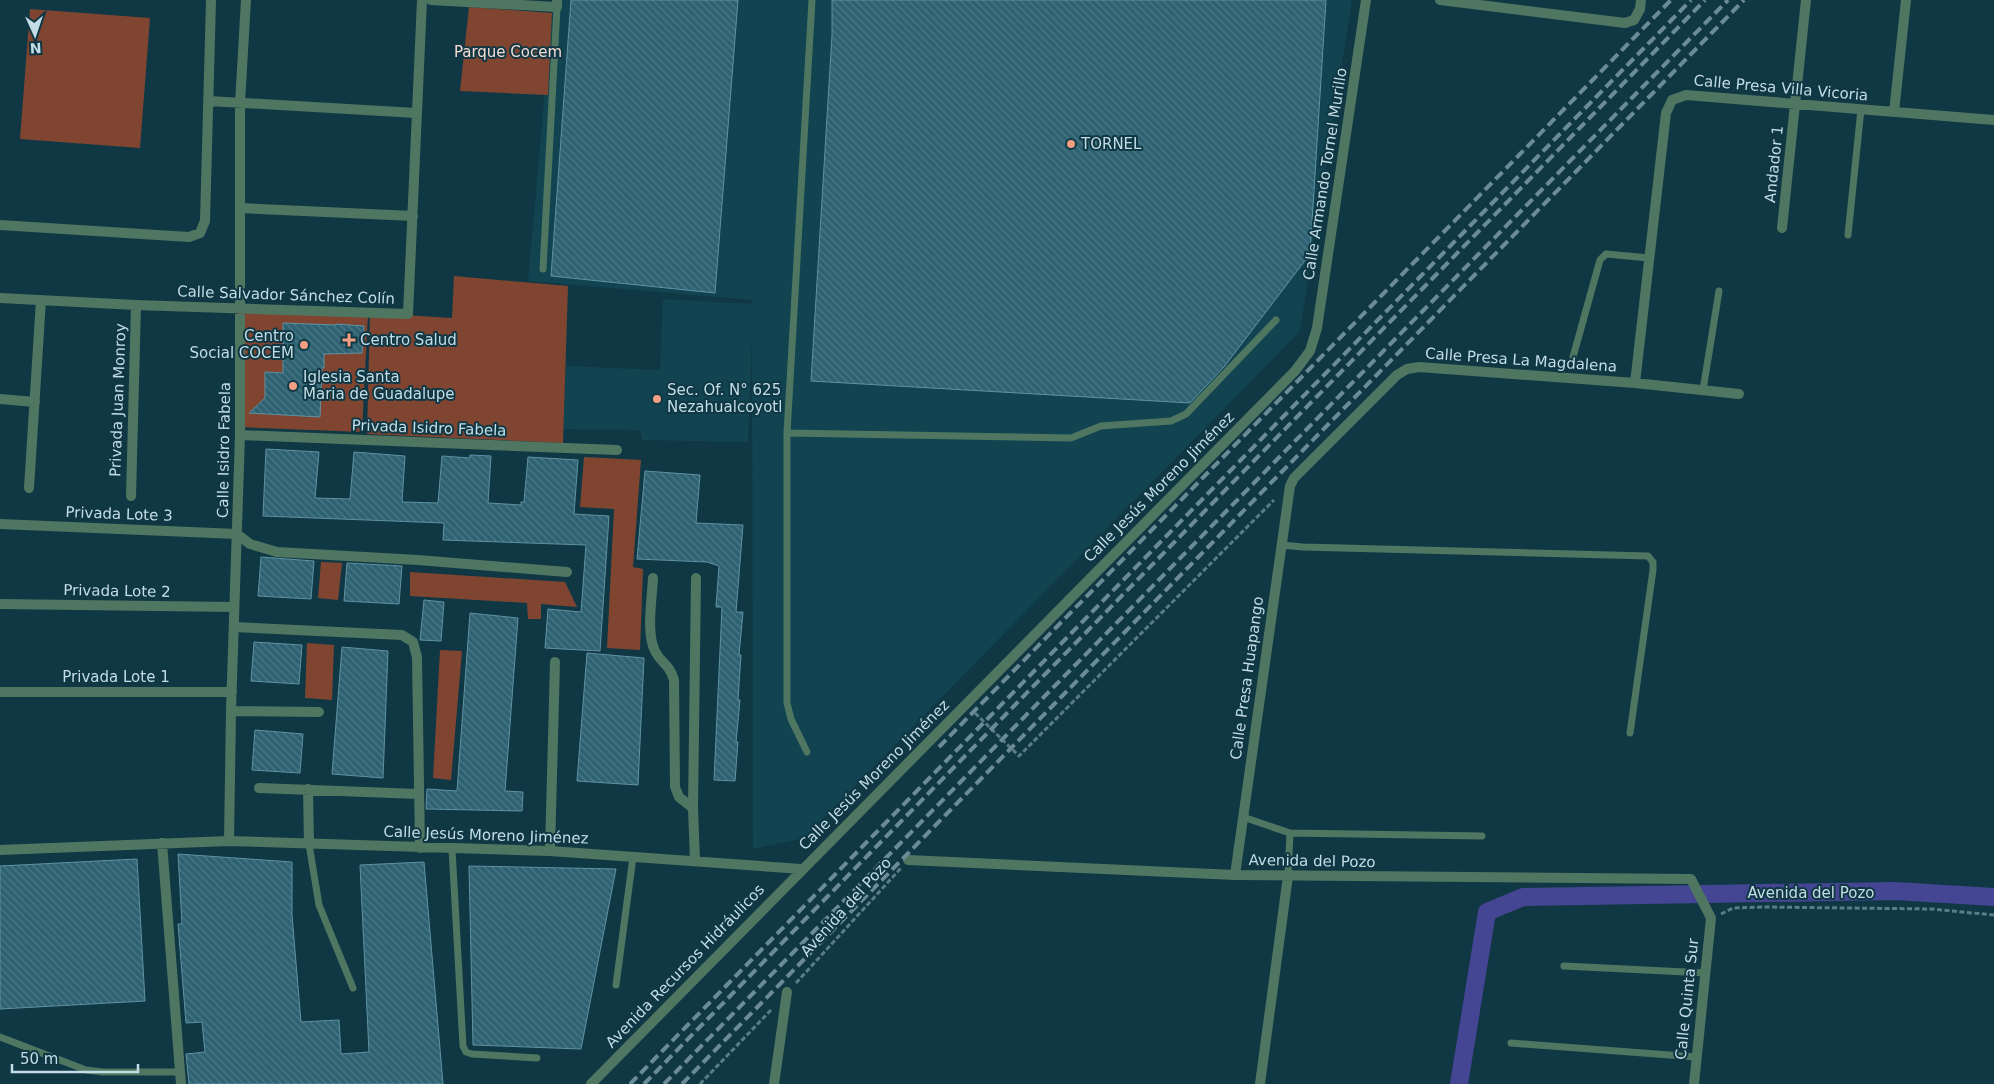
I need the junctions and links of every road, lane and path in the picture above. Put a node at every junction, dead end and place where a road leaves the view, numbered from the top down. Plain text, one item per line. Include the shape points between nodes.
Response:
1 (211, 0) edge
2 (246, 0) edge
3 (422, 0) edge
4 (431, 0) edge
5 (812, 0) edge
6 (1366, 0) edge
7 (1440, 0) edge
8 (1641, 0) edge
9 (1806, 0) edge
10 (1906, 0) edge
11 (557, 3) edge
12 (209, 101) junction
13 (240, 103) junction
14 (1795, 104) junction
15 (1861, 109) junction
16 (1894, 112) junction
17 (416, 113) junction
18 (1994, 120) edge
19 (240, 208) junction
20 (412, 216) junction
21 (0, 225) edge
22 (1782, 228) dead end
23 (1848, 235) dead end
24 (1649, 258) junction
25 (543, 269) dead end
26 (1719, 291) dead end
27 (0, 298) edge
28 (41, 300) junction
29 (136, 305) junction
30 (240, 309) junction
31 (1276, 320) dead end
32 (1310, 351) joint
33 (1573, 358) dead end
34 (1635, 382) junction
35 (1703, 390) junction
36 (1739, 394) dead end
37 (0, 400) edge
38 (35, 402) junction
39 (787, 433) junction
40 (240, 436) junction
41 (617, 450) dead end
42 (1290, 486) junction
43 (29, 488) dead end
44 (131, 496) dead end
45 (0, 524) edge
46 (237, 534) junction
47 (1281, 545) junction
48 (567, 572) dead end
49 (653, 578) dead end
50 (696, 578) dead end
51 (0, 604) edge
52 (234, 607) junction
53 (234, 627) junction
54 (555, 662) dead end
55 (0, 692) edge
56 (232, 692) junction
57 (971, 709) dead end
58 (231, 711) junction
59 (319, 712) dead end
60 (1630, 733) dead end
61 (808, 752) dead end
62 (259, 788) dead end
63 (308, 790) junction
64 (418, 794) junction
65 (693, 808) junction
66 (1243, 817) junction
67 (1290, 833) junction
68 (1482, 836) dead end
69 (229, 841) junction
70 (162, 843) junction
71 (308, 844) junction
72 (420, 848) junction
73 (452, 848) junction
74 (0, 850) edge
75 (550, 851) junction
76 (633, 857) junction
77 (908, 860) joint
78 (695, 861) junction
79 (801, 869) junction
80 (1235, 875) junction
81 (1288, 876) junction
82 (1709, 914) junction
83 (1994, 915) edge
84 (1564, 966) dead end
85 (1706, 973) junction
86 (616, 985) dead end
87 (353, 988) dead end
88 (787, 992) junction
89 (0, 1037) edge
90 (1511, 1043) dead end
91 (1696, 1057) junction
92 (537, 1058) dead end
93 (180, 1072) junction
94 (181, 1084) edge
95 (591, 1084) edge
96 (700, 1084) edge
97 (774, 1084) edge
98 (1260, 1084) edge
99 (1694, 1084) edge

1 - 12 street
2 - 13 street, Calle Isidro Fabela
3 - 17 street, Calle Salvador Sánchez Colín
4 - 11 street
5 - 39 lane
6 - 32 street, Calle Armando Tornel Murillo via 1317,328
7 - 8 street via 1625,23 1634,20
9 - 14 street, Andador 1
10 - 16 street
11 - 25 lane
12 - 13 street
12 - 21 street via 205,222 200,233 189,237
13 - 17 street
13 - 19 street, Calle Isidro Fabela
14 - 15 street, Calle Presa Villa Vicoria
14 - 22 street, Andador 1
14 - 24 street, Calle Presa Villa Vicoria via 1686,95 1672,100 1666,113
15 - 16 street, Calle Presa Villa Vicoria
15 - 23 lane
16 - 18 street, Calle Presa Villa Vicoria
17 - 20 street, Calle Salvador Sánchez Colín
19 - 20 street
19 - 30 street, Calle Isidro Fabela
20 - 30 street, Calle Salvador Sánchez Colín via 408,314
24 - 33 lane via 1606,254 1600,260
24 - 34 street, Calle Presa Villa Vicoria
26 - 35 lane
27 - 28 street, Calle Salvador Sánchez Colín
28 - 29 street, Calle Salvador Sánchez Colín
28 - 38 street
29 - 30 street, Calle Salvador Sánchez Colín
29 - 44 street, Privada Juan Monroy
30 - 40 street, Calle Isidro Fabela
31 - 39 lane via 1186,414 1171,421 1101,426 1071,438
32 - 79 street, Calle Jesús Moreno Jiménez via 1295,371
34 - 35 street, Calle Presa La Magdalena
34 - 42 street, Calle Presa La Magdalena via 1419,367 1407,369 1396,375 1294,478
35 - 36 street, Calle Presa La Magdalena
37 - 38 street
38 - 43 street
39 - 61 lane via 787,703 791,719
40 - 41 street, Privada Isidro Fabela
40 - 46 street, Calle Isidro Fabela
42 - 47 street, Calle Presa Huapango
42 - 57 path via 1019,756
45 - 46 street, Privada Lote 3
46 - 48 street via 250,544 277,552
46 - 52 street, Calle Isidro Fabela
47 - 60 lane via 1648,556 1653,562 1653,570
47 - 66 street, Calle Presa Huapango
49 - 65 street via 650,641 656,654 671,669 674,680 674,787 679,797
50 - 65 street
51 - 52 street, Privada Lote 2
52 - 53 street, Calle Isidro Fabela
53 - 56 street, Calle Isidro Fabela
53 - 64 street via 402,635 413,642 417,657
54 - 75 street
55 - 56 street, Privada Lote 1
56 - 58 street, Calle Isidro Fabela
58 - 59 street
58 - 69 street, Calle Isidro Fabela
62 - 63 street
63 - 64 street
63 - 71 street
64 - 72 street
65 - 78 street
66 - 67 lane
66 - 80 street, Calle Presa Huapango
67 - 68 lane
67 - 81 lane
69 - 70 street, Calle Jesús Moreno Jiménez
69 - 71 street, Calle Jesús Moreno Jiménez
70 - 74 street, Calle Jesús Moreno Jiménez
70 - 93 street
71 - 72 street, Calle Jesús Moreno Jiménez
71 - 87 lane via 319,905
72 - 73 street, Calle Jesús Moreno Jiménez
73 - 75 street, Calle Jesús Moreno Jiménez
73 - 92 lane via 463,1046 472,1054
75 - 76 street, Calle Jesús Moreno Jiménez
76 - 78 street, Calle Jesús Moreno Jiménez
76 - 86 lane
77 - 80 street, Avenida del Pozo
77 - 88 path, Avenida del Pozo
78 - 79 street, Calle Jesús Moreno Jiménez
79 - 95 street, Avenida Recursos Hidráulicos
80 - 81 street, Avenida del Pozo
81 - 82 street, Avenida del Pozo via 1691,879
81 - 98 street
82 - 83 path, Avenida del Pozo via 1733,908 1765,907 1931,909
82 - 85 street, Calle Quinta Sur
84 - 85 lane
85 - 91 street, Calle Quinta Sur
88 - 96 path, Avenida del Pozo
88 - 97 street
89 - 93 lane via 86,1070
90 - 91 lane
91 - 99 street, Calle Quinta Sur
93 - 94 street

